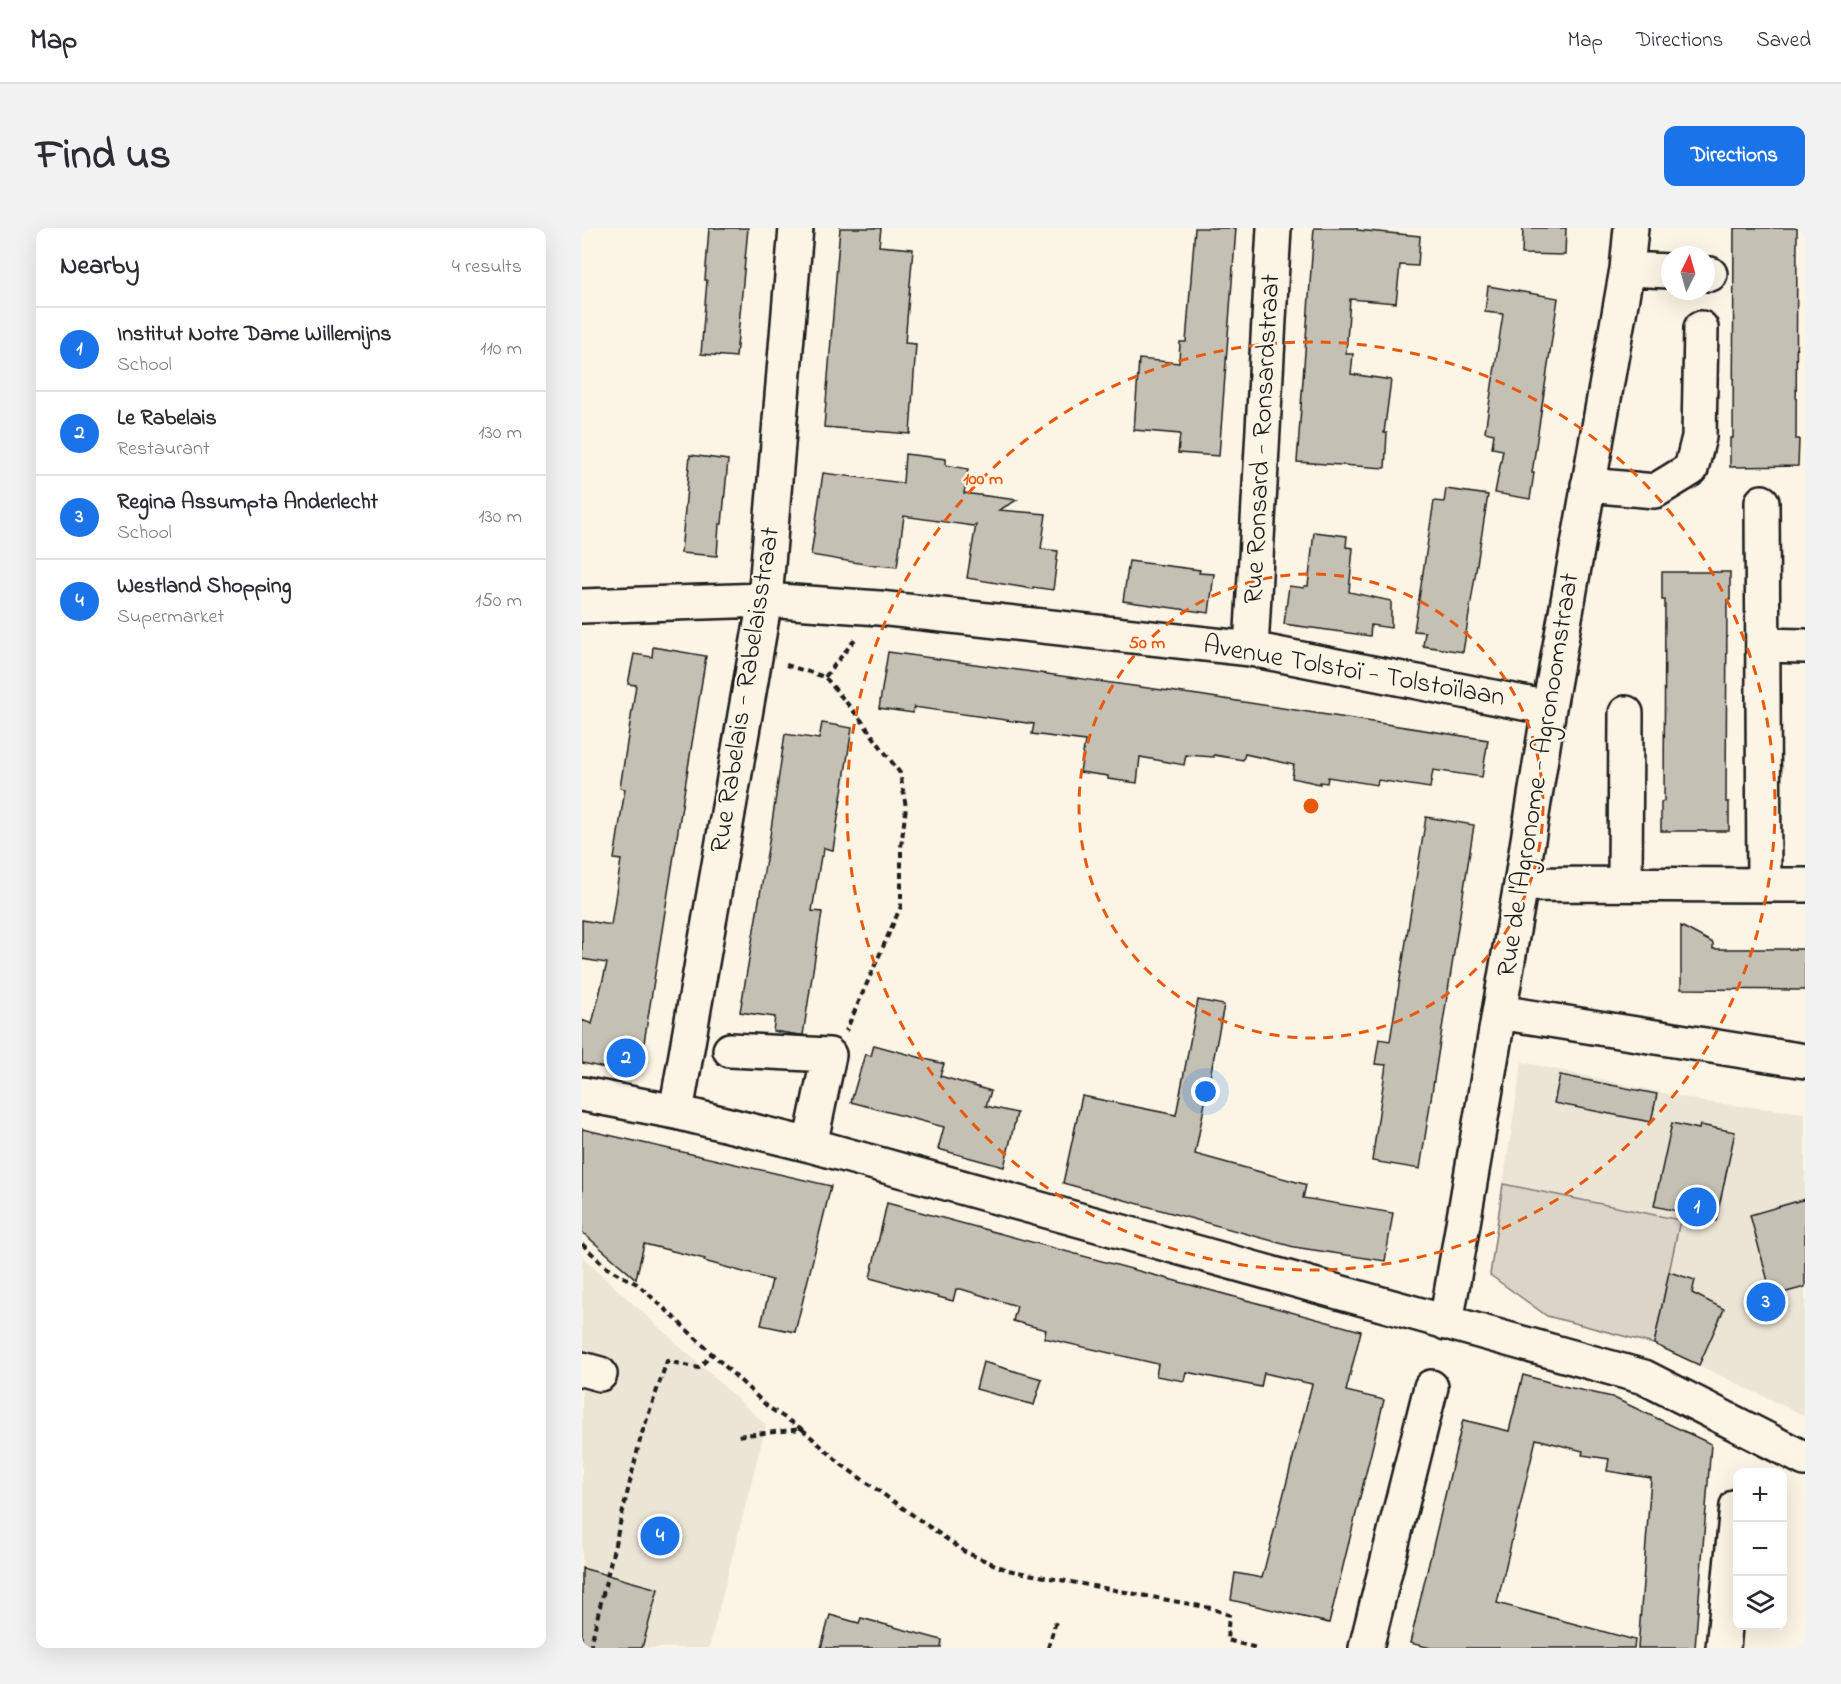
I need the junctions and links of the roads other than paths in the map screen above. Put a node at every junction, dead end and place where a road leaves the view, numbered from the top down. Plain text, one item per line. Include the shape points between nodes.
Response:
1 (796, 228) edge
2 (1274, 228) edge
3 (1631, 228) edge
4 (1626, 268) junction
5 (1661, 270) edge
6 (1701, 328) dead end
7 (1588, 485) junction
8 (1762, 502) dead end
9 (765, 600) junction
10 (582, 606) edge
11 (1763, 645) junction
12 (1805, 646) edge
13 (1251, 649) junction
14 (1549, 708) junction
15 (1626, 713) dead end
16 (1521, 884) junction
17 (1625, 884) junction
18 (1764, 885) junction
19 (1805, 885) edge
20 (1500, 1012) junction
21 (730, 1050) dead end
22 (1805, 1061) edge
23 (582, 1094) edge
24 (675, 1112) junction
25 (810, 1145) junction
26 (1446, 1323) junction
27 (1431, 1387) dead end
28 (1805, 1459) edge
29 (1735, 1522) edge
30 (1366, 1648) edge
31 (1723, 1648) edge

1 - 9 street, Rue Rabelais - Rabelaisstraat
2 - 13 street, Rue Ronsard - Ronsardstraat
3 - 4 street, Rue de l'Agronome - Agronoomstraat
4 - 5 street
4 - 7 street, Rue de l'Agronome - Agronoomstraat
6 - 7 street via 1699,436 1691,468 1655,491
7 - 14 street, Rue de l'Agronome - Agronoomstraat
8 - 11 street
9 - 10 street, Avenue Tolstoï - Tolstoïlaan
9 - 13 street, Avenue Tolstoï - Tolstoïlaan via 879,608
9 - 24 street, Rue Rabelais - Rabelaisstraat
11 - 12 street
11 - 18 street
13 - 14 street, Avenue Tolstoï - Tolstoïlaan
14 - 16 street, Rue de l'Agronome - Agronoomstraat
15 - 17 street
16 - 17 street
16 - 20 street, Rue de l'Agronome - Agronoomstraat
17 - 18 street
18 - 19 street
20 - 22 street
20 - 26 street, Rue de l'Agronome - Agronoomstraat
21 - 25 street via 830,1055
23 - 24 street
24 - 25 street
25 - 26 street
26 - 28 street via 1644,1377
27 - 30 street
29 - 31 street

